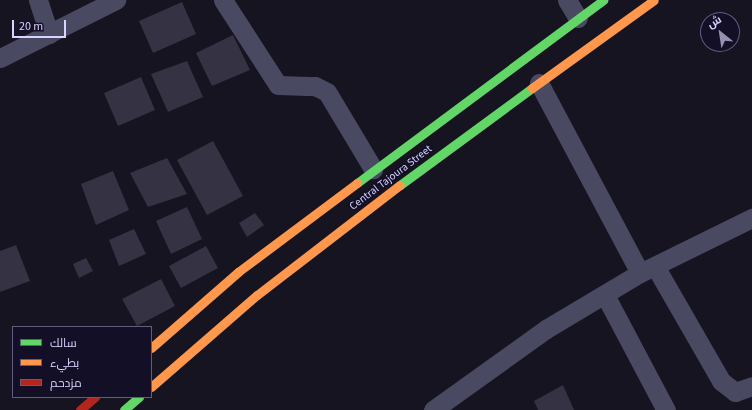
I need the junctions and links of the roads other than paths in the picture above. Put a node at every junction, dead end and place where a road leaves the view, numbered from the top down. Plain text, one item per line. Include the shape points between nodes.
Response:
1 (38, 0) edge
2 (116, 0) edge
3 (223, 0) edge
4 (567, 0) edge
5 (603, 0) edge
6 (654, 0) edge
7 (578, 18) junction
8 (49, 34) junction
9 (0, 58) edge
10 (539, 83) junction
11 (373, 169) junction
12 (752, 218) edge
13 (648, 270) junction
14 (605, 295) junction
15 (152, 347) edge
16 (152, 386) edge
17 (752, 386) edge
18 (94, 398) edge
19 (138, 398) edge
20 (80, 410) edge
21 (124, 410) edge
22 (433, 410) edge
23 (666, 410) edge

1 - 8 street
2 - 8 street
3 - 11 street via 278,85 315,86 327,92
4 - 7 street
5 - 7 main road
6 - 10 main road, Central Tajoura Street
7 - 11 main road
8 - 9 street
10 - 13 street
10 - 16 main road, Central Tajoura Street via 257,295
11 - 15 main road via 238,272
12 - 13 street
13 - 14 street
13 - 17 street via 721,381 735,392
14 - 22 street via 546,329
14 - 23 street
18 - 20 main road
19 - 21 main road

